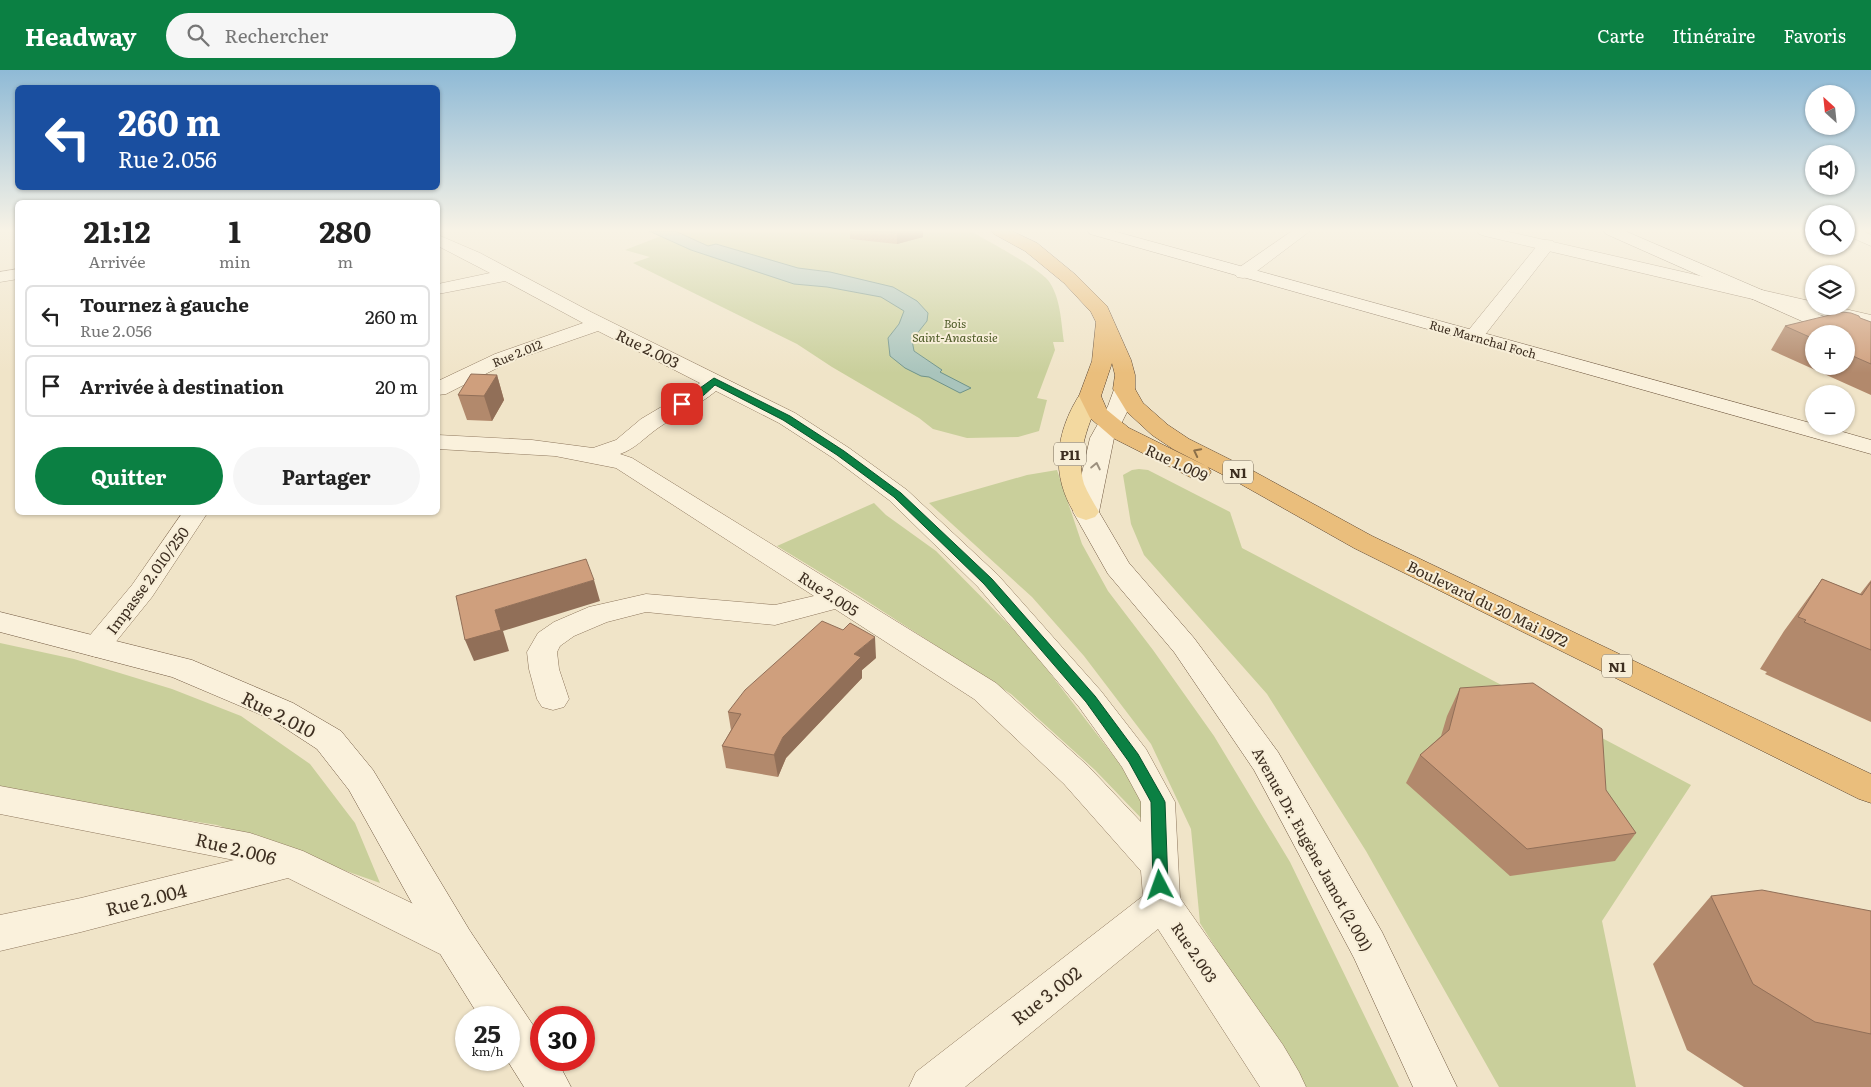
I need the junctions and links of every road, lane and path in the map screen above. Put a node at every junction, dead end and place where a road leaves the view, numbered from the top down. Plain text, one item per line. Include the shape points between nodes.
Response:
1 (13, 278) edge
2 (489, 278) edge
3 (513, 278) edge
4 (1069, 278) edge
5 (1263, 278) edge
6 (1520, 278) edge
7 (1691, 278) edge
8 (1722, 278) edge
9 (3, 288) edge
10 (440, 289) edge
11 (1758, 294) junction
12 (1104, 317) junction
13 (1871, 321) edge
14 (600, 324) junction
15 (1474, 336) junction
16 (1871, 344) edge
17 (714, 381) junction
18 (440, 388) edge
19 (1124, 390) junction
20 (1090, 396) junction
21 (1110, 423) junction
22 (440, 442) edge
23 (1871, 447) edge
24 (599, 454) junction
25 (1086, 512) junction
26 (194, 515) edge
27 (1363, 542) junction
28 (839, 599) junction
29 (0, 622) edge
30 (96, 647) junction
31 (554, 698) dead end
32 (1871, 789) edge
33 (0, 800) edge
34 (290, 862) junction
35 (1160, 885) junction
36 (0, 933) edge
37 (456, 944) junction
38 (496, 1006) edge
39 (520, 1042) edge
40 (549, 1087) edge
41 (931, 1087) edge
42 (1284, 1087) edge
43 (1435, 1087) edge

1 - 9 street
2 - 10 street
3 - 14 street, Rue 2.003
4 - 12 highway
5 - 15 street, Rue Marnchal Foch
6 - 15 street
7 - 11 street
8 - 11 street
11 - 13 street
11 - 16 street
12 - 19 highway via 1121,360
12 - 20 highway via 1102,361
14 - 17 street, Rue 2.003
14 - 18 street, Rue 2.012 via 535,344
15 - 23 street, Rue Marnchal Foch
17 - 24 street via 698,395 648,424 624,445
17 - 35 street, Rue 2.003 via 787,418 898,495 988,581 1090,699 1134,758 1158,802
19 - 21 street
27 -> 19 highway, Boulevard du 20 Mai 1972 / N1 via 1246,476 1181,444 1135,407
20 - 21 highway, Rue 1.009 / N1 via 1098,413
20 - 25 main road, P11 via 1070,452 1071,482
25 -> 21 street via 1102,438
21 - 27 highway, Rue 1.009 / N1 via 1160,454
22 - 24 street, Rue 2.005
24 - 28 street, Rue 2.005 via 624,463
25 - 43 street, Avenue Dr. Eugène Jamot (2.001) via 1118,568 1184,645 1266,761 1368,945
26 - 30 street, Impasse 2.010/250 via 142,591
27 - 32 highway, Boulevard du 20 Mai 1972 / N1
28 - 31 street via 775,615 646,603 599,614 564,629 548,640 542,652
28 - 35 street, Rue 2.005 via 985,691 1076,775
29 - 30 street, Rue 2.010
30 - 37 street, Rue 2.010 via 181,668 282,711 329,740 361,780
33 - 34 street, Rue 2.006 via 250,848
34 - 36 street, Rue 2.004
34 - 37 street, Rue 2.006
35 - 41 street, Rue 3.002
35 - 42 street, Rue 2.003
37 - 38 street, Rue 2.010
39 - 40 street

